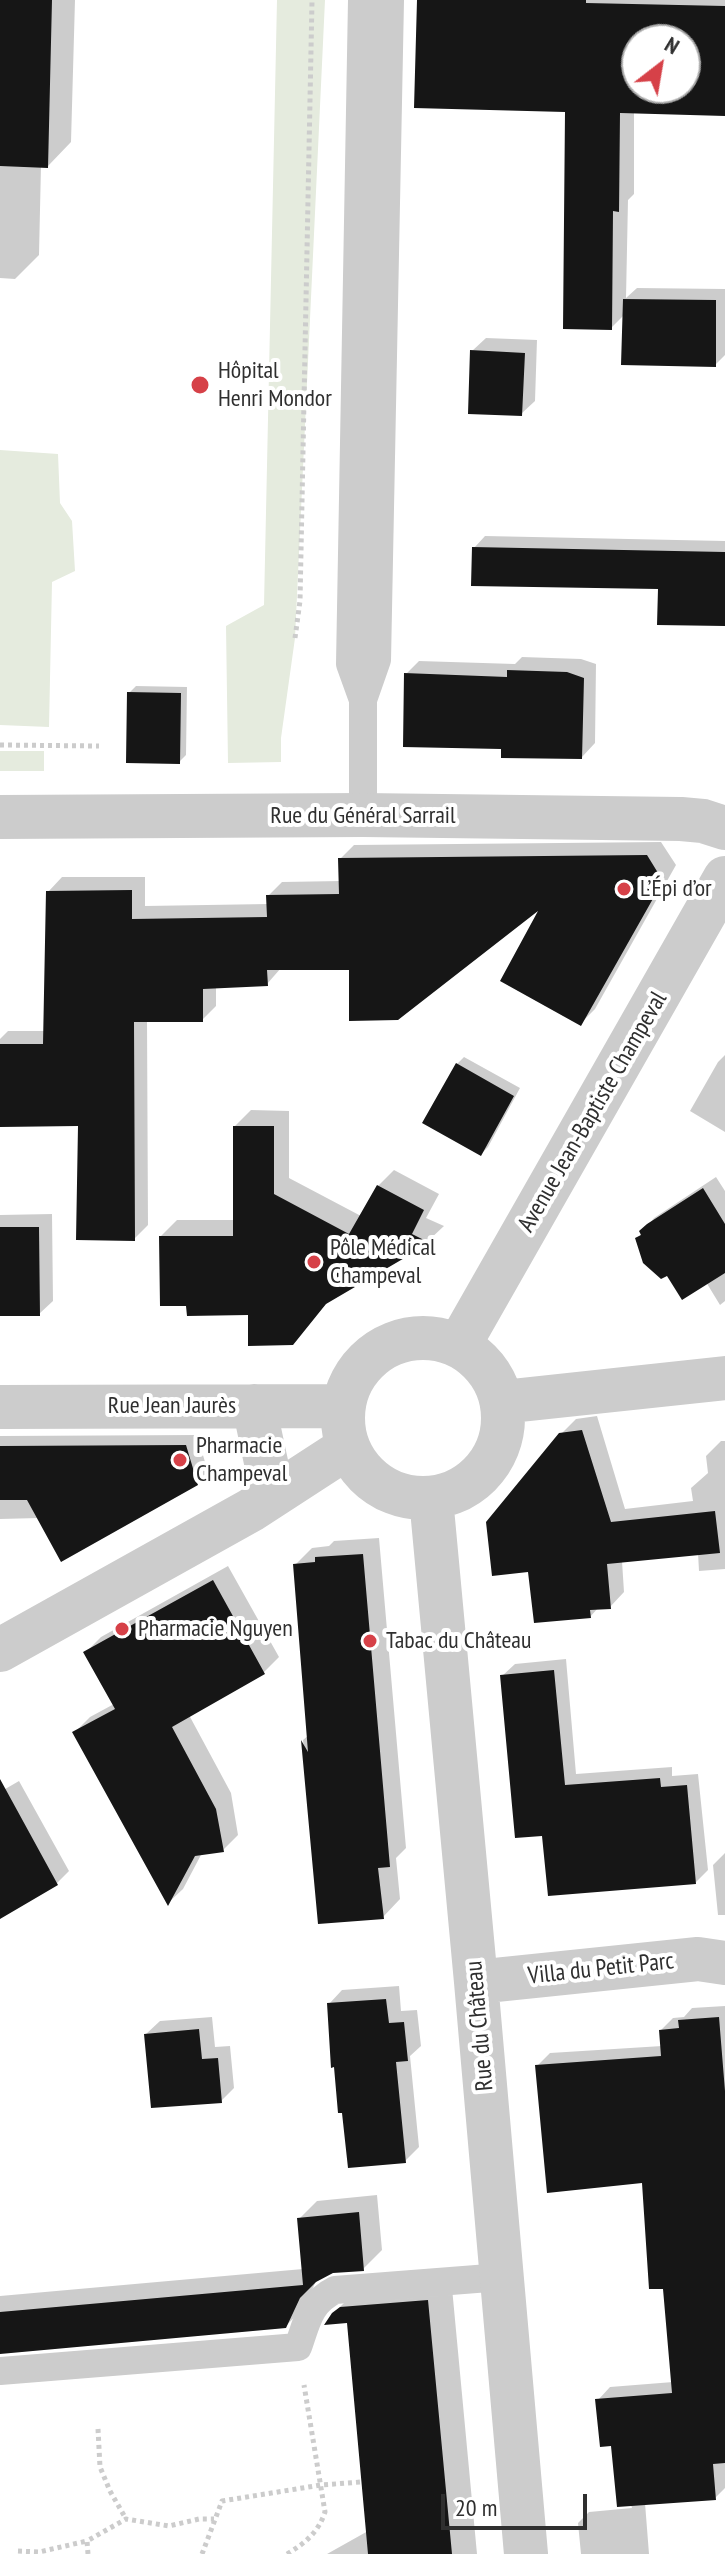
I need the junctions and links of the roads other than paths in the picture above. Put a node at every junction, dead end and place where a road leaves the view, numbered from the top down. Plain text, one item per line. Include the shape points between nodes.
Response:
1 (362, 0) edge
2 (390, 0) edge
3 (363, 700) junction
4 (363, 815) junction
5 (0, 817) edge
6 (725, 828) edge
7 (725, 878) edge
8 (459, 1345) junction
9 (725, 1378) edge
10 (502, 1402) junction
11 (254, 1406) junction
12 (0, 1407) edge
13 (346, 1427) junction
14 (273, 1495) junction
15 (431, 1498) junction
16 (0, 1650) edge
17 (725, 1963) edge
18 (476, 1982) junction
19 (502, 2277) junction
20 (0, 2371) edge
21 (526, 2554) edge

1 - 3 lane via 350,664
2 - 3 lane via 377,660
3 - 4 lane
4 - 5 street, Rue du Général Sarrail
4 - 6 street, Rue du Général Sarrail via 681,819
7 - 8 street, Avenue Jean-Baptiste Champeval
8 - 10 street via 491,1374
8 - 13 street via 409,1338 385,1346 365,1361 351,1382
9 - 10 street
10 - 15 street via 501,1442 490,1463 454,1493
11 - 12 street, Rue Jean Jaurès
11 - 13 street, Rue Jean Jaurès
11 - 14 street
13 - 14 street
13 - 15 street via 361,1469 381,1487 405,1497
14 - 16 street
15 - 18 street, Rue du Château
17 - 18 street, Villa du Petit Parc via 698,1959
18 - 19 street, Rue du Château
19 - 20 lane via 335,2290 315,2305 298,2347
19 - 21 street, Rue du Château

